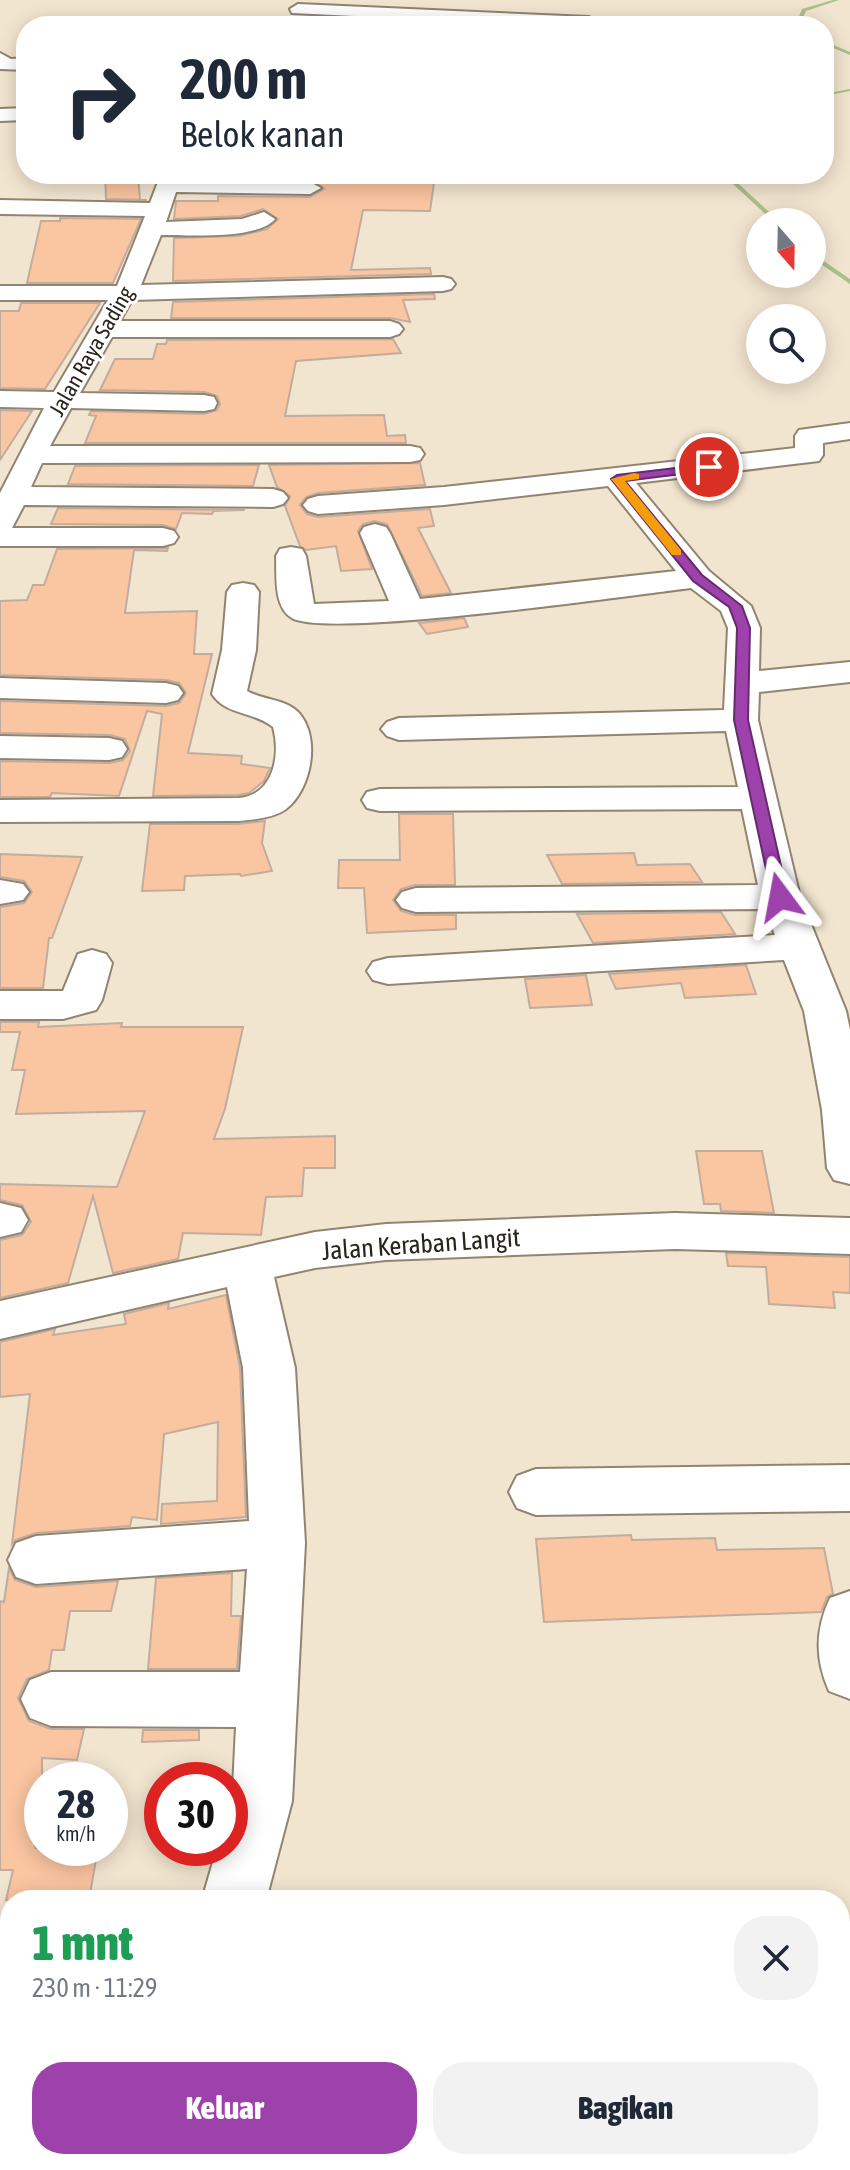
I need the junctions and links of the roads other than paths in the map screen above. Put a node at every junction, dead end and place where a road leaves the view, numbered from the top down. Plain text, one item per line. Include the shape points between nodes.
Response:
1 (303, 4) edge
2 (391, 16) edge
3 (0, 58) edge
4 (16, 64) edge
5 (168, 184) edge
6 (240, 184) edge
7 (310, 188) dead end
8 (0, 207) edge
9 (264, 219) dead end
10 (152, 225) junction
11 (122, 237) dead end
12 (443, 284) dead end
13 (0, 293) edge
14 (125, 293) junction
15 (103, 329) junction
16 (390, 329) dead end
17 (0, 399) edge
18 (60, 402) junction
19 (204, 403) dead end
20 (850, 431) edge
21 (6, 440) dead end
22 (35, 449) junction
23 (410, 454) dead end
24 (617, 479) junction
25 (14, 496) junction
26 (273, 498) dead end
27 (318, 505) dead end
28 (0, 524) edge
29 (375, 533) dead end
30 (0, 537) edge
31 (163, 537) dead end
32 (291, 556) dead end
33 (698, 578) junction
34 (243, 592) dead end
35 (409, 610) junction
36 (850, 672) edge
37 (743, 683) junction
38 (0, 688) edge
39 (166, 693) dead end
40 (741, 720) junction
41 (399, 729) dead end
42 (0, 747) edge
43 (109, 749) dead end
44 (757, 798) junction
45 (380, 800) dead end
46 (0, 811) edge
47 (780, 897) junction
48 (416, 900) dead end
49 (797, 946) junction
50 (92, 963) dead end
51 (388, 971) dead end
52 (0, 1005) edge
53 (838, 1010) edge
54 (847, 1110) edge
55 (850, 1168) edge
56 (850, 1236) edge
57 (256, 1262) junction
58 (0, 1320) edge
59 (850, 1488) edge
60 (536, 1492) dead end
61 (277, 1543) junction
62 (36, 1560) dead end
63 (850, 1616) edge
64 (850, 1672) edge
65 (51, 1699) dead end
66 (268, 1700) junction
67 (237, 1890) edge

1 - 2 street
3 - 4 street via 3,65
5 - 10 street, Jalan Raya Sading
6 - 7 street
8 - 10 street
9 - 10 street via 245,226
10 - 11 street
10 - 14 street, Jalan Raya Sading
12 - 14 street
13 - 14 street
14 - 15 street, Jalan Raya Sading
15 - 16 street
15 - 18 street, Jalan Raya Sading
17 - 18 street
18 - 19 street
18 - 22 street, Jalan Raya Sading
20 - 24 street via 809,436 809,455
21 - 22 street
22 - 23 street
22 - 25 street, Jalan Raya Sading
24 - 27 street
24 - 33 street
25 - 26 street
25 - 28 street, Jalan Raya Sading
29 - 35 street
30 - 31 street
32 - 35 street via 296,605 304,612
33 - 35 street
33 - 37 street via 735,606 744,628
34 - 46 street via 229,694 237,703 286,720 294,741 282,792 271,803 171,811
36 - 37 street
37 - 40 street
38 - 39 street
40 - 41 street
40 - 44 street
42 - 43 street
44 - 45 street
44 - 47 street
47 - 48 street
47 - 49 street
49 - 51 street
49 - 53 street
50 - 52 street via 81,1000
53 - 54 street
54 - 55 street
56 - 57 street, Jalan Keraban Langit via 675,1231 386,1242
57 - 58 street, Jalan Keraban Langit
57 - 61 street via 269,1368
59 - 60 street
61 - 62 street
61 - 66 street
63 - 64 street
65 - 66 street
66 - 67 street via 261,1801

